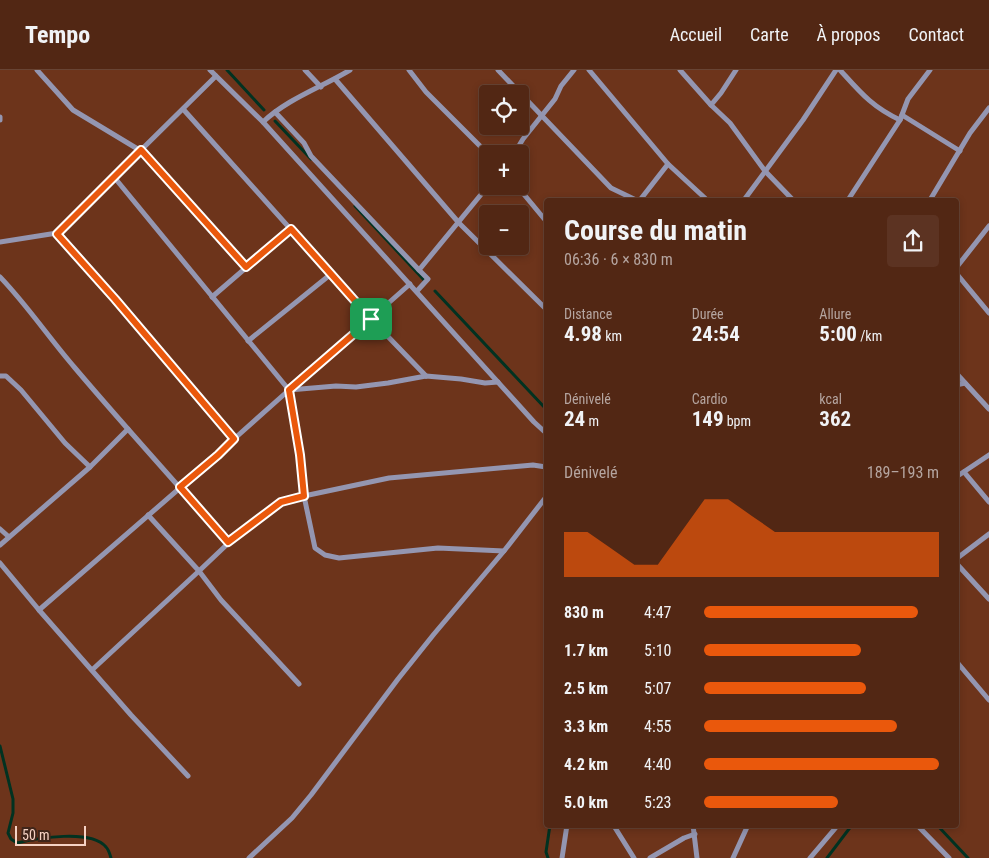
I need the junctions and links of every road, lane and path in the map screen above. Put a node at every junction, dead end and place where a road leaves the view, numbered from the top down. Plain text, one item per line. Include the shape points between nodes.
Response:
1 (37, 70) edge
2 (210, 70) edge
3 (305, 70) edge
4 (350, 70) edge
5 (409, 70) edge
6 (498, 70) edge
7 (574, 70) edge
8 (589, 70) edge
9 (680, 70) edge
10 (736, 70) edge
11 (836, 70) edge
12 (840, 70) edge
13 (930, 70) edge
14 (216, 76) junction
15 (336, 79) junction
16 (322, 87) junction
17 (711, 105) junction
18 (183, 109) junction
19 (988, 111) edge
20 (275, 112) junction
21 (542, 116) junction
22 (901, 117) junction
23 (263, 122) junction
24 (479, 145) edge
25 (521, 145) edge
26 (141, 150) junction
27 (960, 151) junction
28 (668, 164) junction
29 (765, 171) junction
30 (114, 177) junction
31 (481, 195) edge
32 (524, 195) edge
33 (634, 198) edge
34 (640, 198) edge
35 (705, 198) edge
36 (745, 198) edge
37 (791, 198) edge
38 (849, 198) edge
39 (931, 198) edge
40 (544, 219) edge
41 (459, 223) junction
42 (989, 226) edge
43 (291, 229) junction
44 (57, 234) junction
45 (0, 242) edge
46 (959, 264) edge
47 (246, 267) junction
48 (419, 270) junction
49 (331, 274) junction
50 (0, 277) edge
51 (959, 278) edge
52 (410, 284) junction
53 (417, 292) junction
54 (212, 297) junction
55 (544, 307) edge
56 (989, 313) edge
57 (371, 319) junction
58 (248, 341) junction
59 (0, 376) edge
60 (426, 376) junction
61 (959, 376) edge
62 (498, 382) junction
63 (965, 383) junction
64 (959, 384) edge
65 (289, 390) junction
66 (989, 409) edge
67 (128, 429) junction
68 (544, 431) edge
69 (234, 439) junction
70 (989, 455) edge
71 (544, 466) edge
72 (90, 467) junction
73 (964, 472) junction
74 (959, 475) edge
75 (180, 487) junction
76 (304, 496) junction
77 (544, 500) edge
78 (989, 502) edge
79 (148, 515) junction
80 (0, 529) edge
81 (989, 534) edge
82 (9, 536) junction
83 (228, 542) junction
84 (0, 545) edge
85 (504, 551) junction
86 (959, 559) edge
87 (0, 563) edge
88 (959, 564) edge
89 (199, 571) junction
90 (989, 599) edge
91 (39, 610) junction
92 (959, 665) edge
93 (92, 670) junction
94 (299, 684) dead end
95 (989, 700) edge
96 (188, 776) dead end
97 (566, 828) edge
98 (618, 828) edge
99 (694, 828) edge
100 (747, 828) edge
101 (835, 828) edge
102 (920, 828) edge
103 (695, 834) junction
104 (249, 858) edge
105 (562, 858) edge
106 (634, 858) edge
107 (650, 858) edge
108 (697, 858) edge
109 (733, 858) edge
110 (810, 858) edge
111 (949, 858) edge

1 - 26 street via 73,110
2 - 14 street
3 - 16 street
4 - 15 street
5 - 24 street via 426,92
6 - 21 street
7 - 21 street
8 - 28 street
9 - 17 street
10 - 17 street
11 - 29 street
12 - 22 street via 882,112
13 - 22 street via 908,99
14 - 18 street
14 - 23 street
15 - 16 street
15 - 41 street
16 - 20 street
17 - 29 street via 730,123
18 - 26 street
18 - 43 street
19 - 27 street
20 - 23 street
20 - 48 street
21 - 25 street
21 - 33 street via 611,188
22 - 27 street
22 - 38 street
23 - 52 street
26 - 30 street
26 - 47 street
27 - 39 street
28 - 34 street
28 - 35 street
29 - 36 street
29 - 37 street
30 - 44 street
30 - 54 street
31 - 41 street
32 - 40 street
41 - 48 street
41 - 55 street
42 - 46 street
43 - 47 street
43 - 49 street
44 - 45 street
44 - 69 street
47 - 54 street
48 - 53 street via 428,279
49 - 57 street
49 - 58 street
50 - 67 street
51 - 56 street
52 - 53 street
52 - 57 street
53 - 62 street
54 - 58 street
57 - 60 street
57 - 65 street
58 - 65 street
59 - 72 street via 6,376 21,390 65,443
60 - 62 street
60 - 65 street via 372,385
61 - 63 street
62 - 68 street
63 - 64 street
63 - 66 street
65 - 69 street
65 - 76 street
67 - 72 street
67 - 75 street
69 - 75 street
70 - 73 street
71 - 76 street via 389,478
72 - 82 street
73 - 74 street
73 - 78 street
75 - 79 street
75 - 83 street
76 - 83 street via 281,502
76 - 85 street via 315,548 324,555 339,558 438,548
77 - 85 street
79 - 89 street
79 - 91 street
80 - 82 street
81 - 86 street
82 - 84 street
83 - 89 street
85 - 104 street via 428,641 292,818
87 - 91 street
88 - 90 street
89 - 93 street
89 - 94 street
91 - 93 street
92 - 95 street
93 - 96 street
97 - 105 street
98 - 106 street
99 - 103 street
100 - 109 street
101 - 110 street
102 - 111 street
103 - 107 street
103 - 108 street

